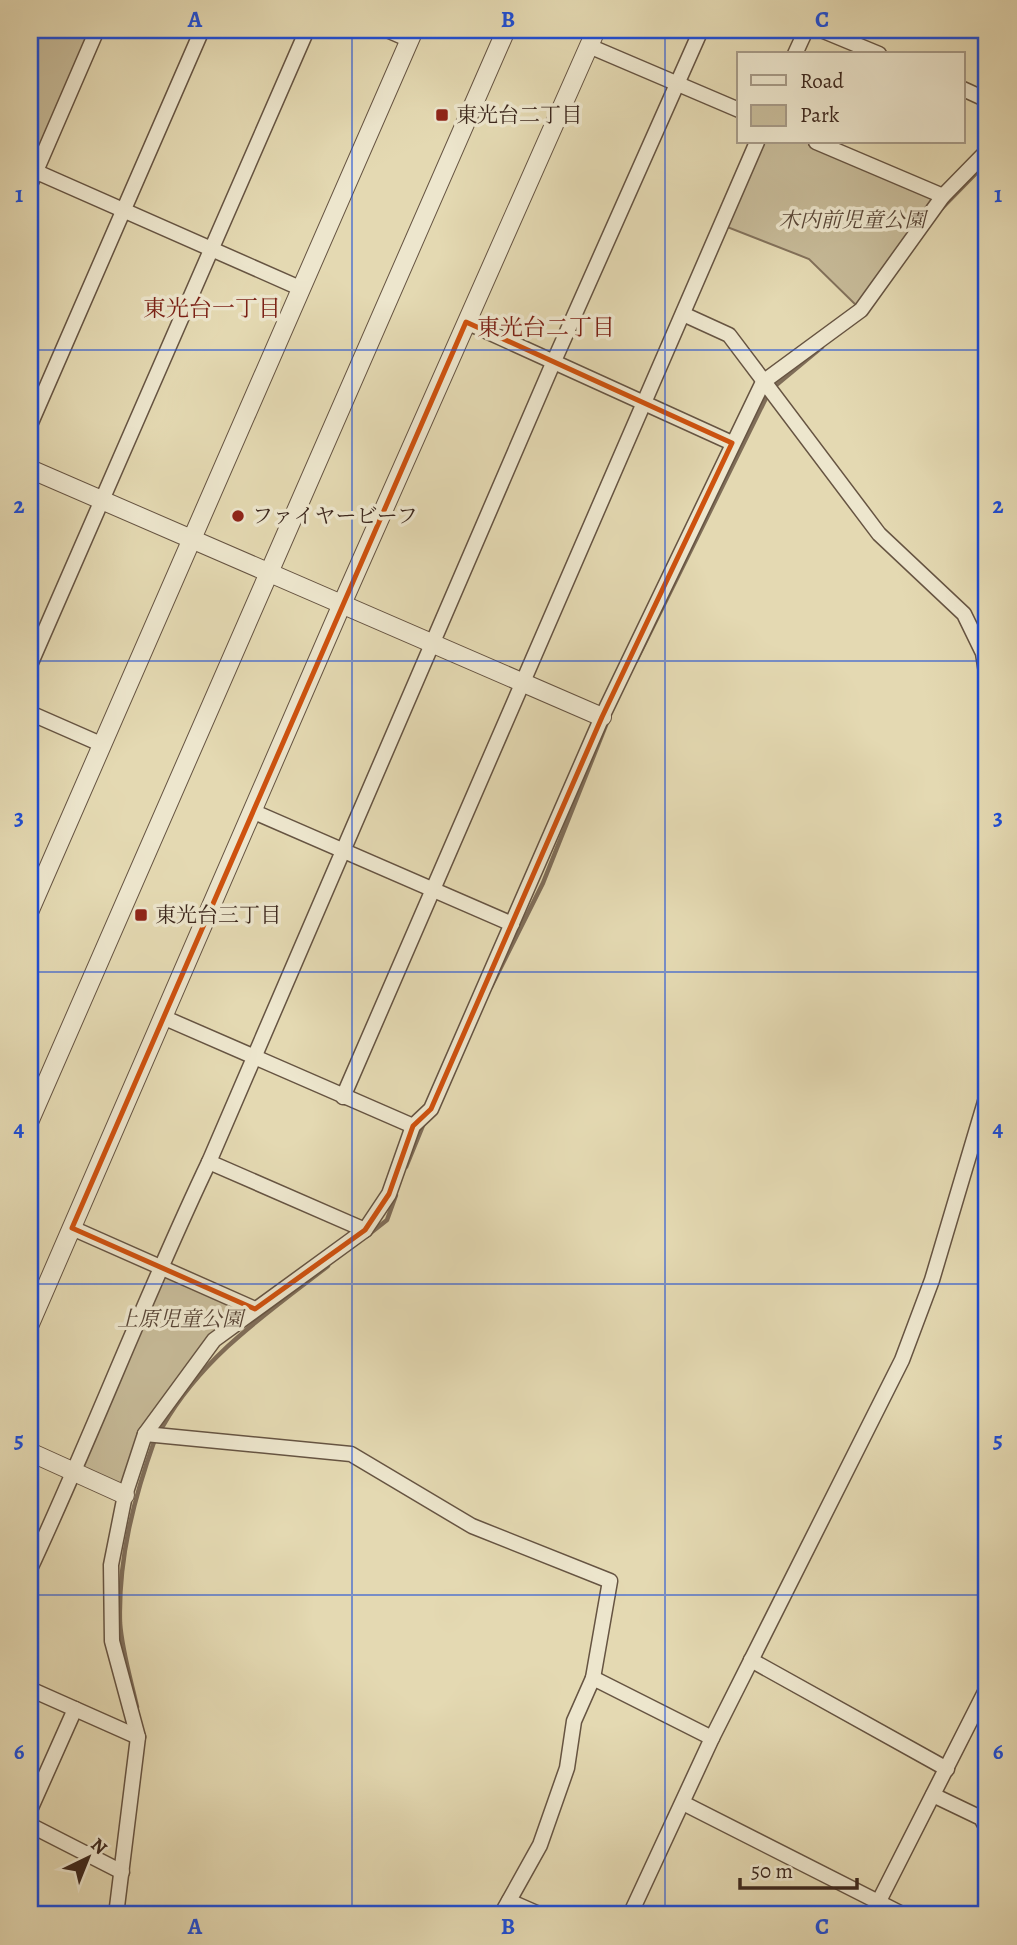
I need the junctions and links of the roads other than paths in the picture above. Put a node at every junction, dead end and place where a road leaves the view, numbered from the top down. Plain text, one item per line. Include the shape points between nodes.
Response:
1 (97, 30) edge
2 (202, 30) edge
3 (307, 30) edge
4 (387, 30) edge
5 (506, 30) edge
6 (701, 30) edge
7 (806, 30) edge
8 (821, 30) edge
9 (412, 35) edge
10 (593, 38) edge
11 (796, 52) edge
12 (874, 52) edge
13 (677, 84) junction
14 (964, 89) edge
15 (987, 100) edge
16 (737, 109) edge
17 (756, 144) edge
18 (821, 144) edge
19 (987, 150) edge
20 (32, 175) edge
21 (943, 196) junction
22 (123, 210) junction
23 (211, 249) junction
24 (302, 289) junction
25 (683, 314) junction
26 (466, 323) junction
27 (554, 361) junction
28 (763, 382) junction
29 (645, 403) junction
30 (30, 425) edge
31 (732, 443) junction
32 (30, 469) edge
33 (103, 500) junction
34 (193, 540) junction
35 (268, 572) junction
36 (342, 604) junction
37 (433, 644) junction
38 (30, 665) edge
39 (987, 679) edge
40 (524, 683) junction
41 (30, 713) edge
42 (602, 717) junction
43 (103, 745) junction
44 (252, 811) junction
45 (342, 851) junction
46 (433, 889) junction
47 (30, 910) edge
48 (512, 923) junction
49 (165, 1018) junction
50 (253, 1055) junction
51 (987, 1095) edge
52 (343, 1097) junction
53 (30, 1120) edge
54 (413, 1126) junction
55 (209, 1162) junction
56 (72, 1228) junction
57 (365, 1230) junction
58 (159, 1267) junction
59 (255, 1309) junction
60 (30, 1324) edge
61 (145, 1434) junction
62 (30, 1452) edge
63 (75, 1472) junction
64 (125, 1495) junction
65 (30, 1569) edge
66 (751, 1660) junction
67 (593, 1678) junction
68 (987, 1688) edge
69 (30, 1689) edge
70 (75, 1709) junction
71 (138, 1737) junction
72 (712, 1738) junction
73 (947, 1769) junction
74 (933, 1795) junction
75 (683, 1803) junction
76 (30, 1810) edge
77 (30, 1825) edge
78 (987, 1829) edge
79 (122, 1872) junction
80 (509, 1901) junction
81 (879, 1901) junction
82 (116, 1915) edge
83 (501, 1915) edge
84 (541, 1915) edge
85 (630, 1915) edge
86 (904, 1915) edge

1 - 20 street
2 - 22 street
3 - 23 street
4 - 9 street
5 - 35 street
6 - 13 street
7 - 11 street
8 - 12 street
9 - 24 street
10 - 13 street
10 - 26 street
13 - 16 street
13 - 27 street
14 - 15 street
17 - 25 street
18 - 21 street
19 - 21 street
20 - 22 street
21 - 28 street via 861,310
22 - 23 street
22 - 30 street
23 - 24 street
23 - 33 street
24 - 34 street
25 - 28 street via 729,335
25 - 29 street
26 - 27 street
26 - 36 street
27 - 29 street
27 - 37 street
28 - 31 street
28 - 39 street via 879,534 964,614 983,653
29 - 31 street
29 - 40 street
31 - 42 street
32 - 33 street
33 - 34 street
33 - 38 street
34 - 35 street
34 - 43 street
35 - 36 street
35 - 53 street
36 - 37 street
36 - 44 street
37 - 40 street
37 - 45 street
40 - 42 street
40 - 46 street
41 - 43 street
42 - 48 street
43 - 47 street
44 - 45 street
44 - 49 street
45 - 46 street
45 - 50 street
46 - 48 street
46 - 52 street
48 - 54 street via 431,1109
49 - 50 street
49 - 56 street
50 - 52 street
50 - 55 street
51 - 66 street via 932,1280 902,1360
52 - 54 street
54 - 57 street via 389,1194
55 - 57 street
55 - 58 street
56 - 58 street
56 - 60 street
57 - 59 street
58 - 59 street
58 - 63 street
59 - 61 street via 214,1340
61 - 64 street
61 - 67 street via 351,1454 472,1526 610,1581
62 - 63 street
63 - 64 street
63 - 65 street
64 - 71 street via 111,1565 112,1640
66 - 72 street
66 - 73 street
67 - 72 street
67 - 80 street via 574,1721 567,1769 540,1845
68 - 73 street
69 - 70 street
70 - 71 street
70 - 76 street
71 - 79 street
72 - 75 street
73 - 74 street
74 - 78 street via 981,1818
74 - 81 street
75 - 81 street
75 - 85 street
77 - 79 street
79 - 82 street
80 - 83 street
80 - 84 street
81 - 86 street

